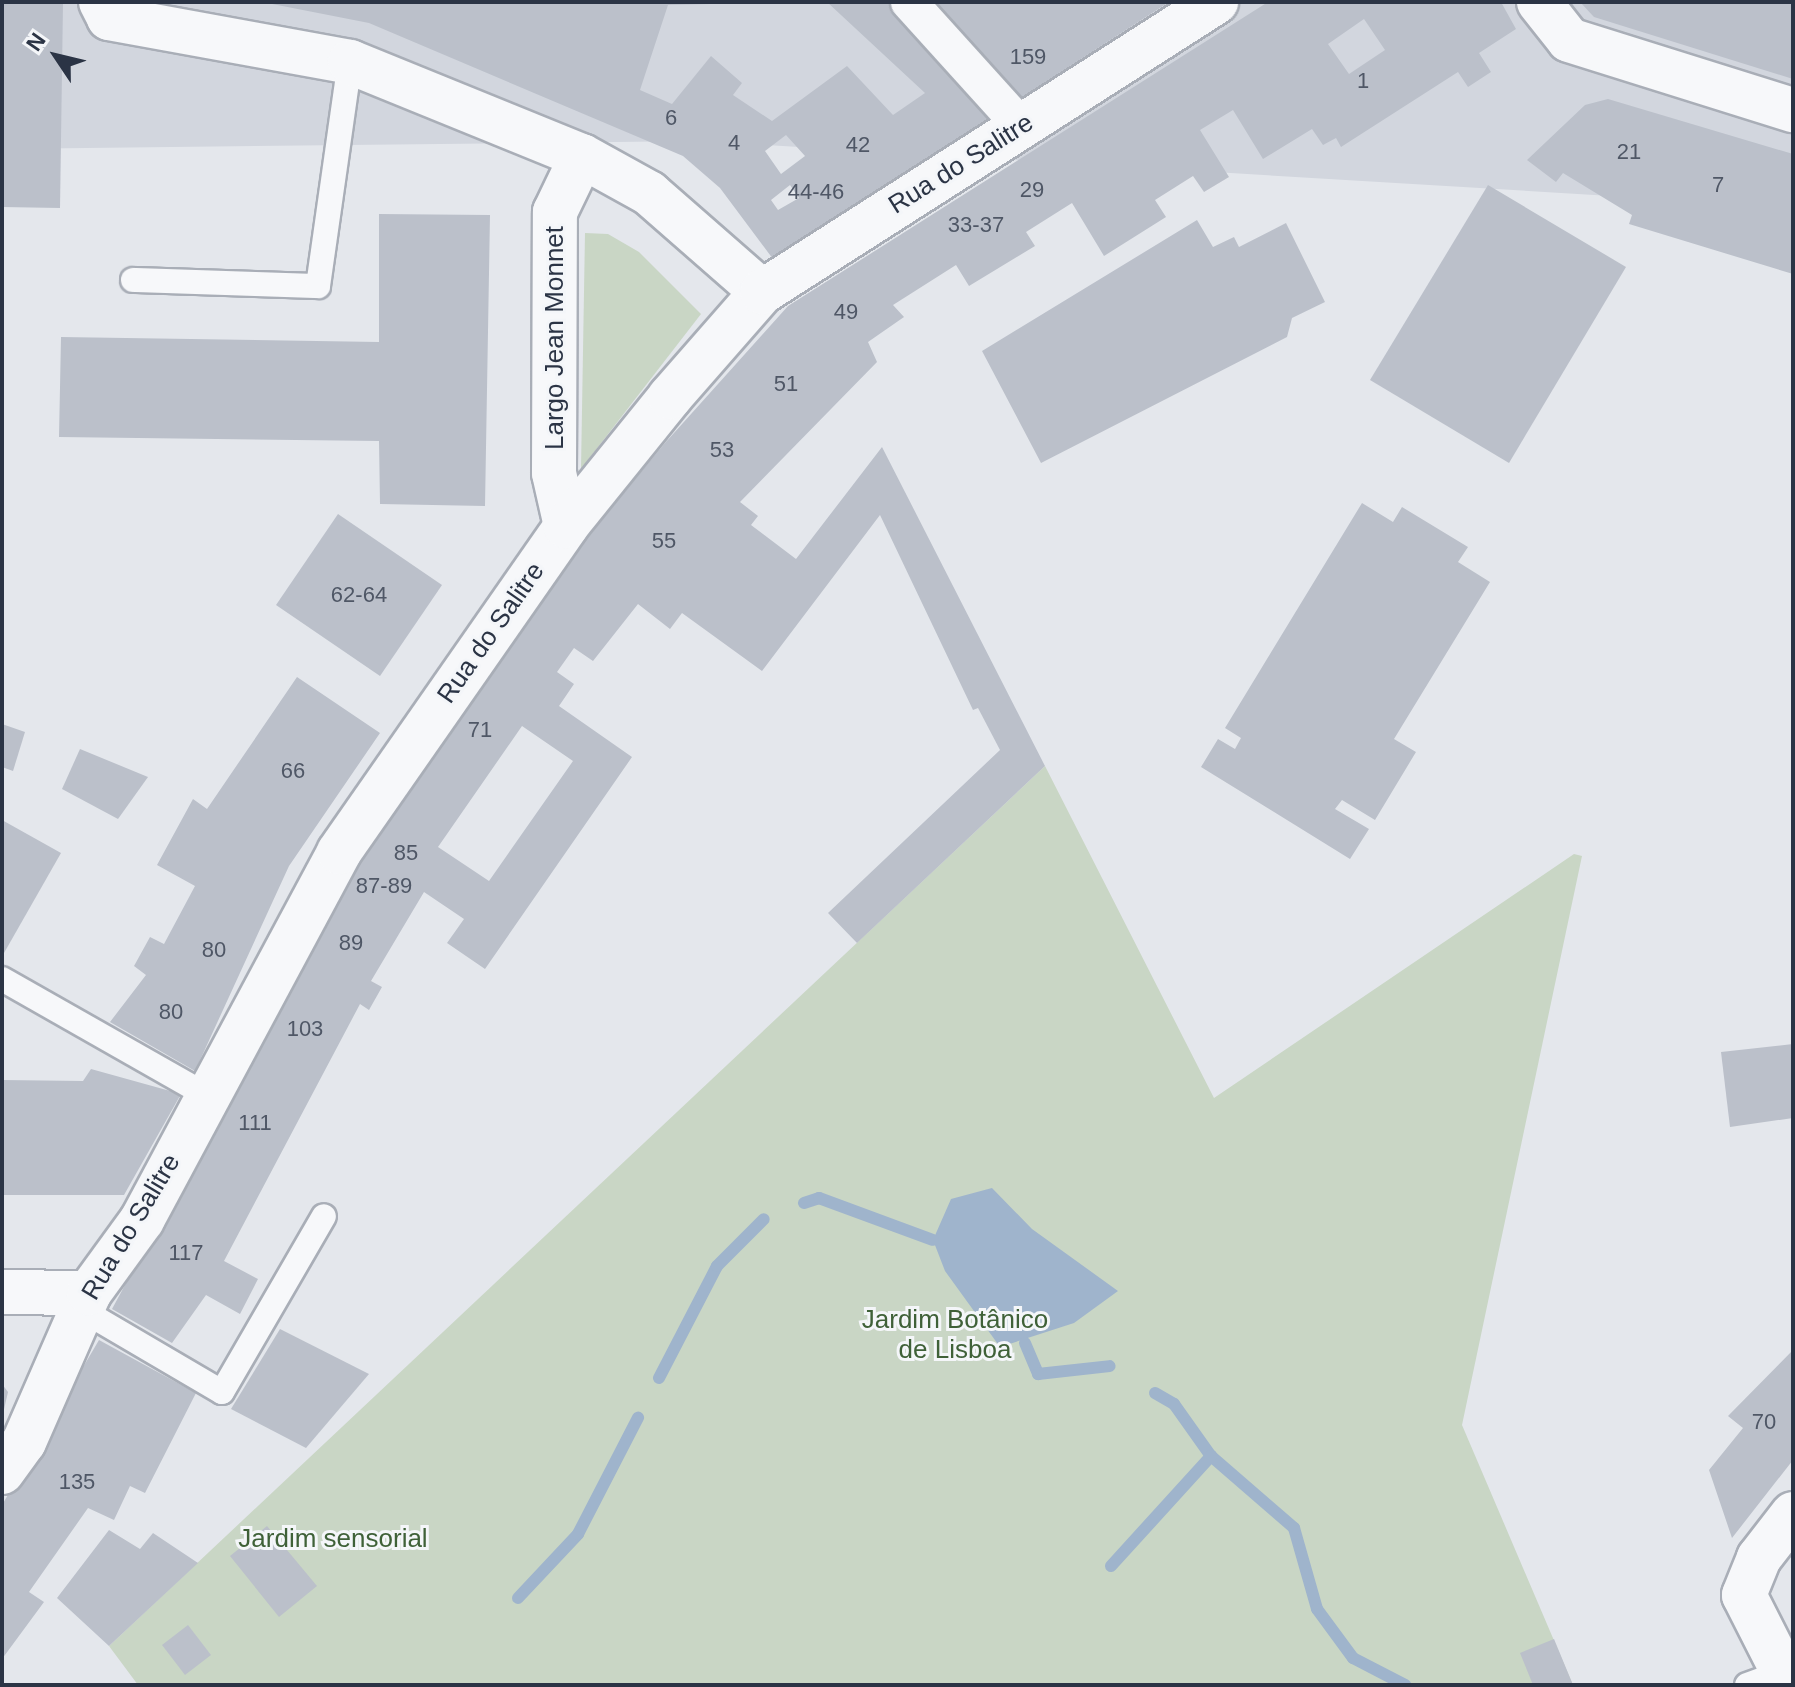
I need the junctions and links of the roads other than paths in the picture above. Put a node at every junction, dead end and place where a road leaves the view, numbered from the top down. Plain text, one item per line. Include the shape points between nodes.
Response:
1 (909, 2) edge
2 (1216, 2) edge
3 (1539, 2) edge
4 (101, 5) edge
5 (350, 62) junction
6 (1793, 110) edge
7 (1021, 126) junction
8 (582, 156) junction
9 (133, 280) dead end
10 (762, 292) junction
11 (566, 526) junction
12 (2, 979) edge
13 (206, 1095) junction
14 (324, 1216) dead end
15 (2, 1292) edge
16 (86, 1301) junction
17 (2, 1472) edge
18 (1793, 1514) edge
19 (1774, 1677) edge

1 - 7 street
2 - 7 street, Rua do Salitre
3 - 6 street via 1569,40
4 - 5 street via 109,18
5 - 8 street
5 - 9 lane via 318,286
7 - 10 street, Rua do Salitre
8 - 10 street via 649,193
8 - 11 street, Largo Jean Monnet via 555,212 554,473
10 - 11 street, Rua do Salitre
11 - 13 street, Rua do Salitre via 339,852
12 - 13 lane
13 - 16 street, Rua do Salitre via 142,1220
14 - 16 lane via 222,1392
15 - 16 street
16 - 17 street, Rua do Salitre via 24,1442
18 - 19 street via 1759,1558 1744,1595

